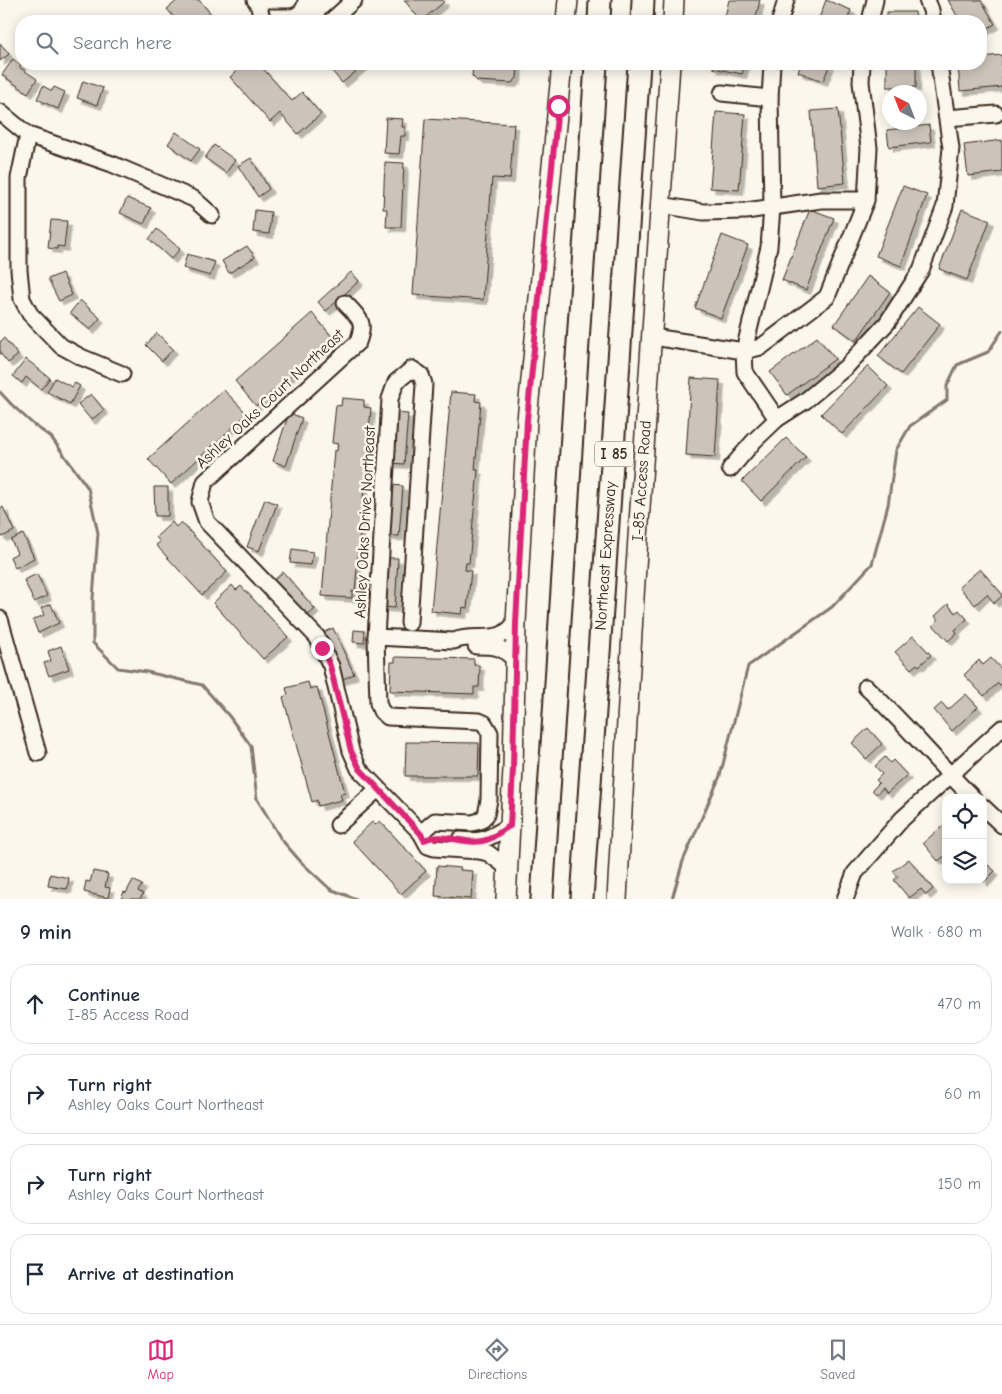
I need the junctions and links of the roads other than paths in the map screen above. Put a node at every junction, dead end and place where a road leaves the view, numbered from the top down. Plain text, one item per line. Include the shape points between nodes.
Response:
1 (256, 0) edge
2 (289, 0) edge
3 (354, 0) edge
4 (568, 0) edge
5 (600, 0) edge
6 (643, 0) edge
7 (674, 0) edge
8 (786, 0) edge
9 (875, 0) edge
10 (928, 0) edge
11 (261, 15) edge
12 (338, 15) edge
13 (567, 15) edge
14 (599, 15) edge
15 (642, 15) edge
16 (673, 15) edge
17 (782, 15) edge
18 (871, 15) edge
19 (932, 15) edge
20 (561, 70) edge
21 (596, 70) edge
22 (639, 70) edge
23 (670, 70) edge
24 (772, 70) edge
25 (862, 70) edge
26 (941, 70) edge
27 (722, 93) dead end
28 (770, 98) junction
29 (0, 112) edge
30 (996, 114) dead end
31 (947, 118) junction
32 (28, 135) junction
33 (866, 200) junction
34 (661, 205) junction
35 (772, 207) junction
36 (212, 215) dead end
37 (345, 303) dead end
38 (653, 337) junction
39 (744, 351) junction
40 (122, 374) dead end
41 (777, 419) junction
42 (730, 469) dead end
43 (0, 619) edge
44 (409, 623) dead end
45 (516, 623) junction
46 (376, 637) junction
47 (2, 638) edge
48 (484, 640) junction
49 (516, 660) junction
50 (866, 687) dead end
51 (1002, 728) edge
52 (38, 753) dead end
53 (950, 775) junction
54 (378, 789) junction
55 (969, 794) edge
56 (987, 811) edge
57 (338, 824) dead end
58 (510, 826) junction
59 (1002, 826) edge
60 (423, 837) junction
61 (463, 845) junction
62 (508, 868) junction
63 (506, 899) edge
64 (542, 899) edge
65 (582, 899) edge
66 (617, 899) edge
67 (844, 899) edge

1 - 2 street
1 - 11 street
3 - 12 street
4 - 13 main road
5 - 14 highway
6 - 15 highway
7 - 16 main road
8 - 17 street
9 - 18 street
10 - 19 street
20 - 45 main road via 527,420
21 - 64 highway, I 85
22 - 65 highway, Northeast Expressway / I 85
23 - 34 main road, I-85 Access Road
24 - 28 street
25 - 33 street via 869,148
26 - 31 street
27 - 28 street
28 - 35 street
29 - 32 street
30 - 31 street
31 - 41 street via 951,148 945,206 921,270 887,323 846,367
32 - 36 street via 112,164 194,199
32 - 40 street via 19,178 22,300 30,314 61,346
33 - 35 street via 821,200
33 - 39 street via 827,297 761,347
34 - 35 street via 704,212
34 - 38 main road, I-85 Access Road
35 - 39 street via 769,248
37 - 54 street, Ashley Oaks Court Northeast via 359,318 362,330 358,342 205,482 200,502 207,522 317,637 330,666 351,751 360,769
38 - 39 street
38 - 66 main road, I-85 Access Road
39 - 41 street via 745,372
41 - 42 street
43 - 47 street
44 - 46 street, Ashley Oaks Drive Northeast via 424,384 421,375 412,369 396,382 390,399
45 - 48 street, Ashley Oaks Drive Northeast via 505,633
45 - 49 main road
46 - 48 street, Ashley Oaks Drive Northeast
46 - 60 street via 378,703 388,717 479,722 484,723 490,733 486,815 472,824 435,821
47 - 52 street
48 - 49 street, Ashley Oaks Drive Northeast via 502,648
49 - 58 main road
50 - 53 street
51 - 53 street
53 - 55 street
53 - 67 street via 902,819 855,873
54 - 57 street
54 - 60 street, Ashley Oaks Court Northeast
56 - 59 street
58 - 61 street, Ashley Oaks Court Northeast via 489,839
58 - 62 main road
60 - 61 street, Ashley Oaks Court Northeast via 428,846 434,848 443,843
61 - 62 street, Ashley Oaks Court Northeast via 488,853
62 - 63 main road

